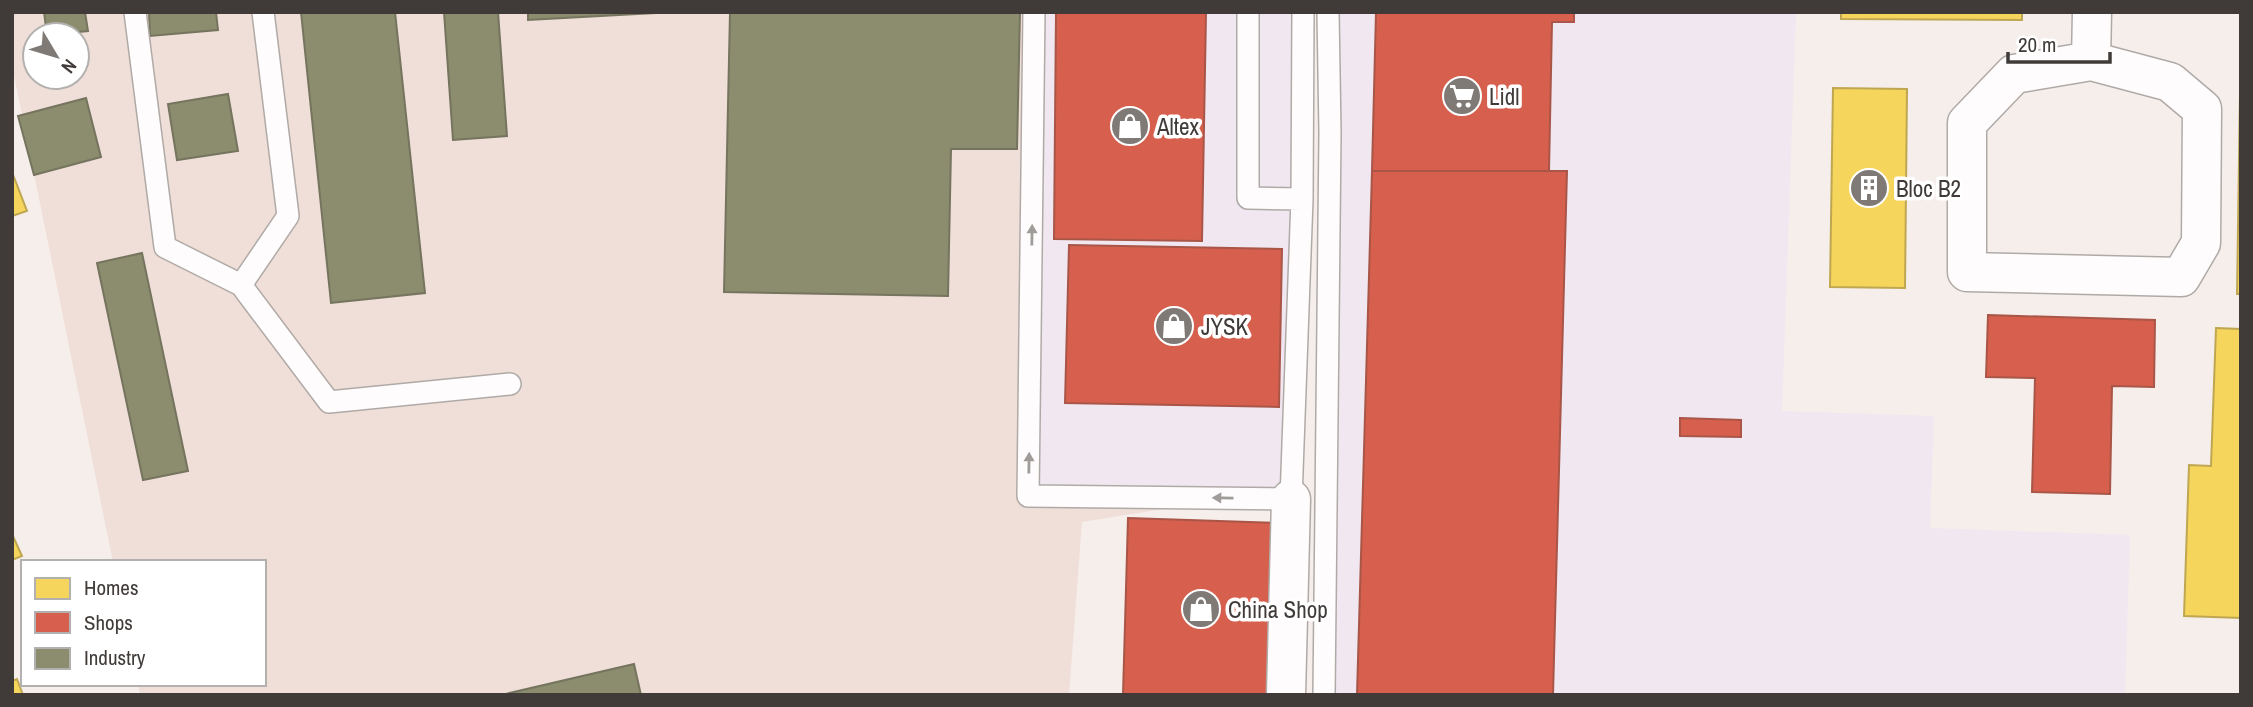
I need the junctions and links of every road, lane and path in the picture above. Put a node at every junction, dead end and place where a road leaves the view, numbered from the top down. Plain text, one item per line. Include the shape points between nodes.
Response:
1 (135, 12) edge
2 (263, 12) edge
3 (1034, 12) edge
4 (1248, 12) edge
5 (1303, 12) edge
6 (1328, 12) edge
7 (2092, 12) edge
8 (2091, 61) junction
9 (1302, 199) junction
10 (241, 285) junction
11 (510, 384) dead end
12 (1291, 499) junction
13 (1286, 695) edge
14 (1324, 695) edge

1 - 10 lane via 166,247
2 - 10 lane via 288,216
12 -> 3 lane via 1028,496
4 - 9 lane via 1248,198
5 - 9 lane
6 - 14 lane
7 - 8 street
8 - 8 street via 2014,74 1967,124 1967,272 2181,277 2201,243 2202,109 2170,82
9 - 12 lane
10 - 11 lane via 329,402
12 - 13 street

